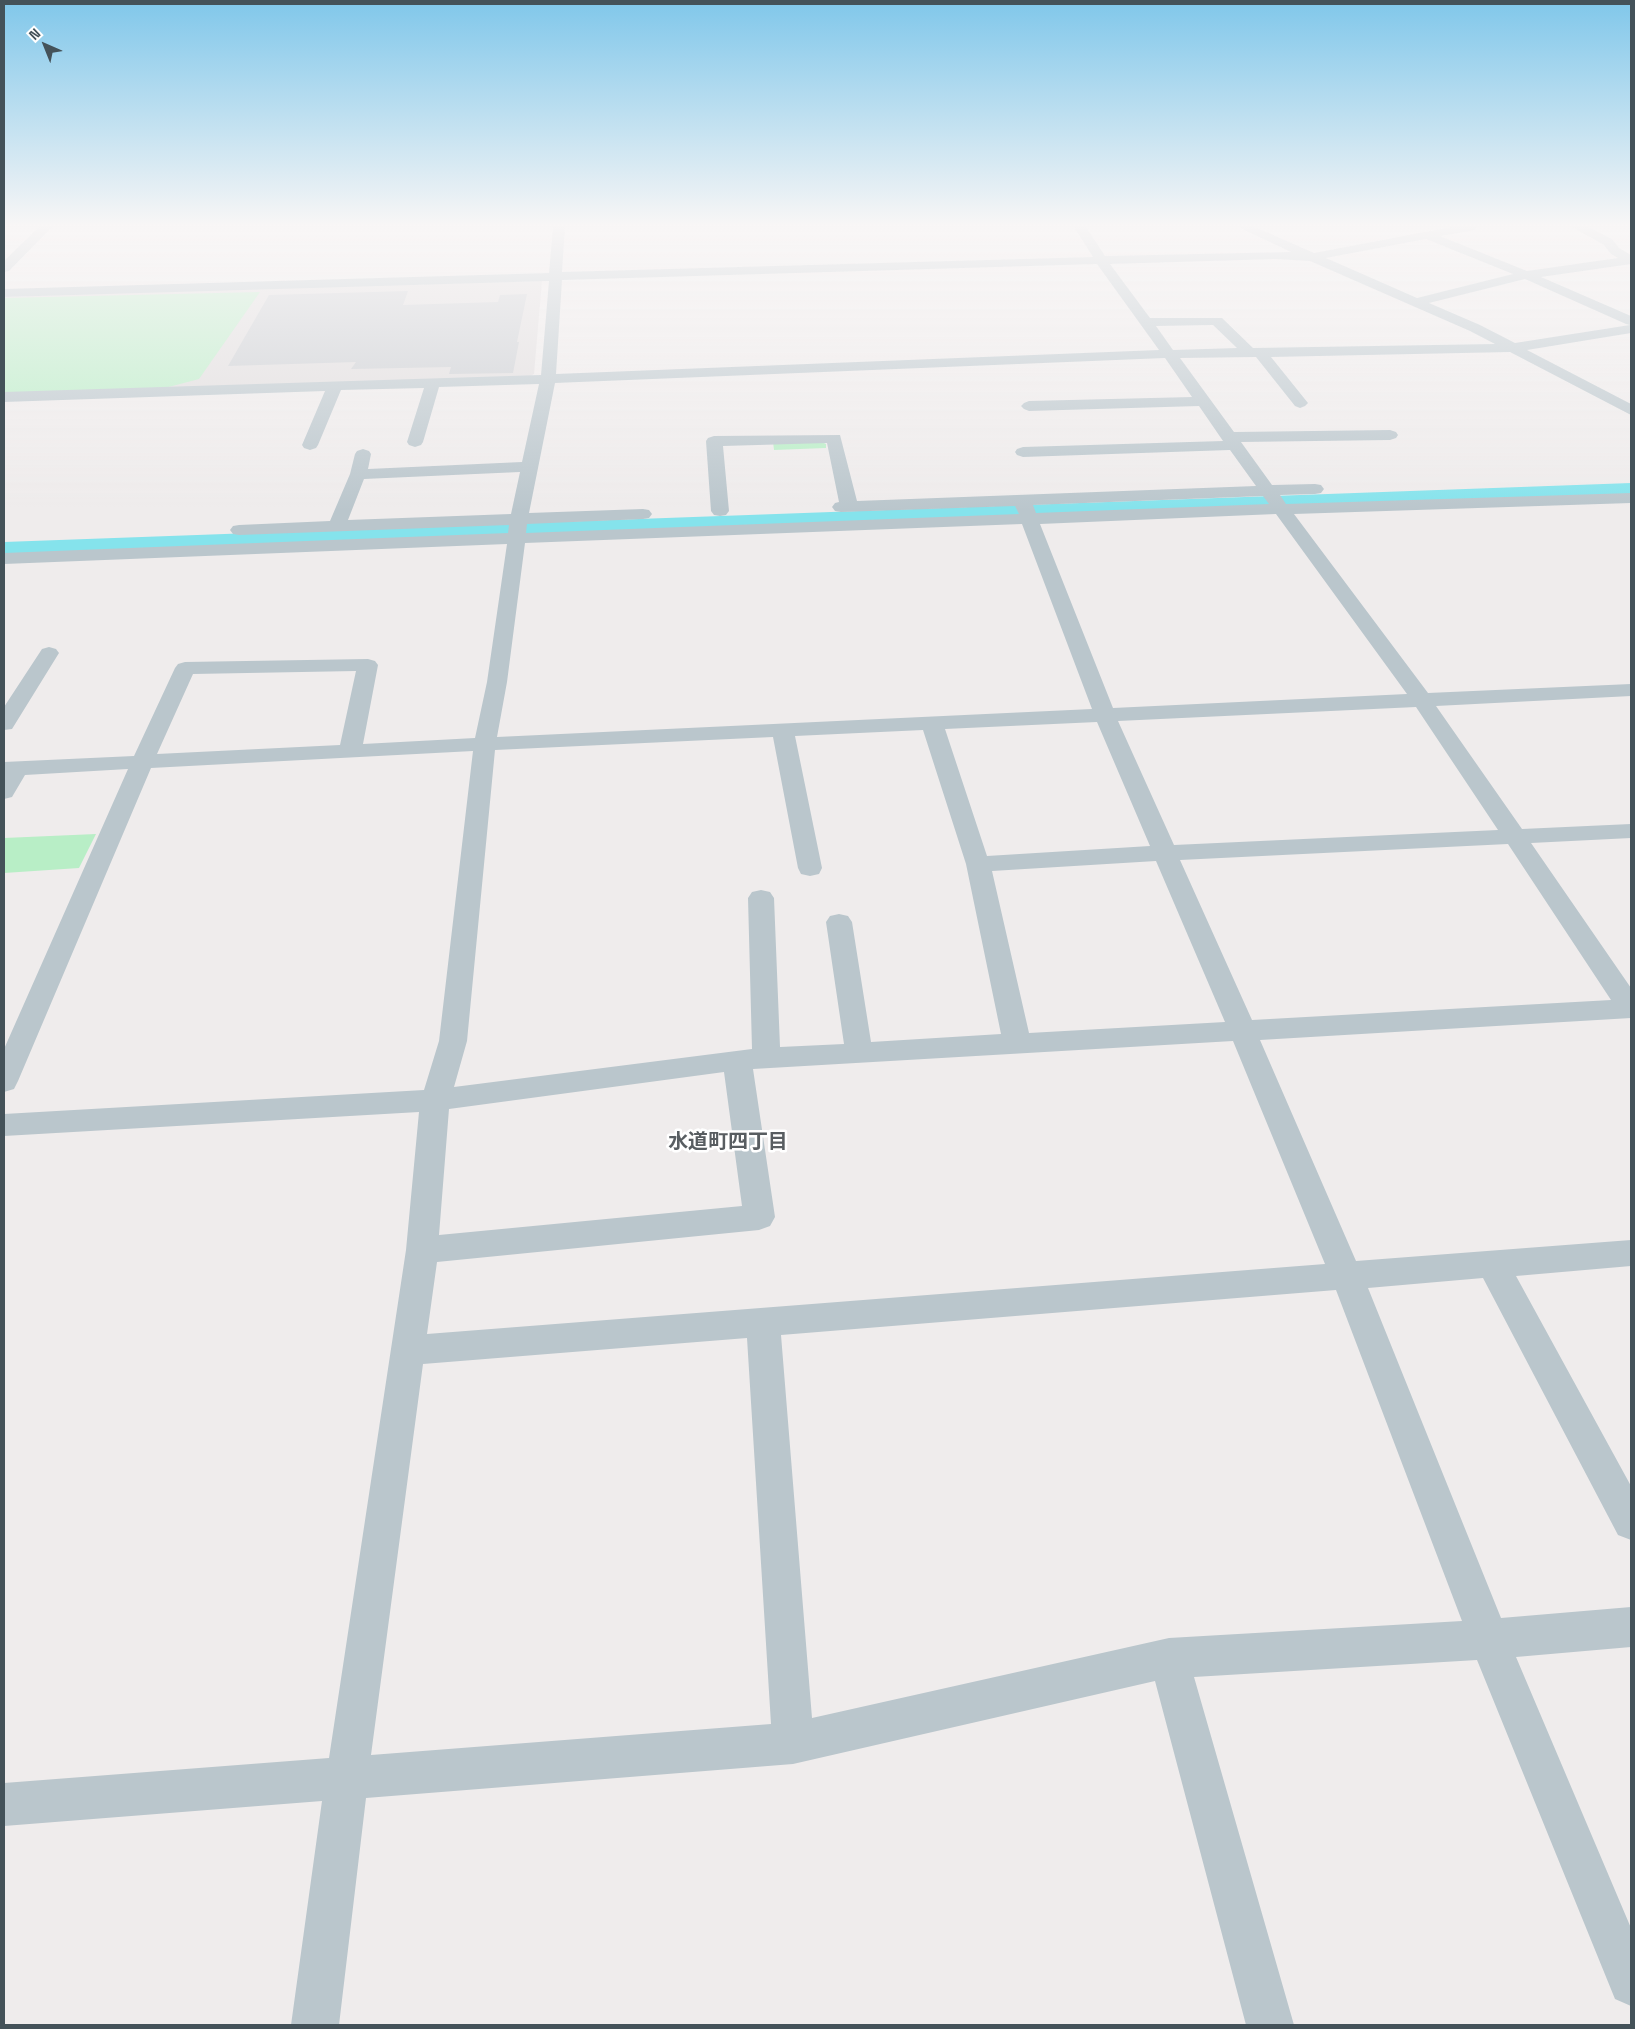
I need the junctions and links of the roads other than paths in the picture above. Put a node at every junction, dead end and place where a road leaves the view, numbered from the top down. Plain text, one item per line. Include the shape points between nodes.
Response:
1 (552, 322) edge
2 (1146, 322) joint
3 (1168, 322) edge
4 (1218, 322) edge
5 (1461, 322) edge
6 (1631, 329) edge
7 (1512, 348) junction
8 (1255, 353) junction
9 (1169, 354) junction
10 (548, 379) junction
11 (433, 383) junction
12 (335, 386) junction
13 (4, 397) edge
14 (1202, 401) junction
15 (1300, 403) dead end
16 (1029, 406) dead end
17 (1628, 406) edge
18 (1390, 435) dead end
19 (1232, 441) junction
20 (415, 442) dead end
21 (310, 445) dead end
22 (1023, 452) dead end
23 (363, 454) dead end
24 (530, 466) junction
25 (358, 474) junction
26 (1336, 488) dead end
27 (1631, 498) edge
28 (1275, 500) junction
29 (849, 506) junction
30 (829, 507) dead end
31 (1025, 510) junction
32 (720, 511) junction
33 (740, 511) dead end
34 (702, 512) dead end
35 (657, 514) dead end
36 (336, 525) junction
37 (519, 528) junction
38 (220, 530) dead end
39 (4, 558) edge
40 (49, 653) dead end
41 (1631, 690) edge
42 (1422, 700) junction
43 (1105, 715) junction
44 (932, 723) junction
45 (4, 724) edge
46 (783, 730) junction
47 (485, 744) junction
48 (350, 751) junction
49 (142, 762) junction
50 (11, 769) edge
51 (4, 792) edge
52 (1631, 831) edge
53 (1515, 836) junction
54 (1165, 853) junction
55 (978, 864) junction
56 (810, 868) dead end
57 (761, 898) dead end
58 (839, 922) dead end
59 (1631, 1008) edge
60 (1242, 1030) junction
61 (1018, 1042) junction
62 (859, 1052) junction
63 (751, 1059) junction
64 (4, 1081) edge
65 (434, 1100) junction
66 (4, 1125) edge
67 (422, 1250) junction
68 (1631, 1253) edge
69 (1493, 1264) junction
70 (1347, 1277) junction
71 (763, 1323) junction
72 (408, 1350) junction
73 (1631, 1522) edge
74 (1631, 1627) edge
75 (1489, 1639) junction
76 (1169, 1658) junction
77 (793, 1742) junction
78 (347, 1778) junction
79 (4, 1805) edge
80 (1631, 1983) edge
81 (315, 2025) edge
82 (1270, 2025) edge

1 - 10 street
2 - 3 street
2 - 9 street
4 - 8 street
5 - 7 street
6 - 7 street
7 - 8 street
7 - 17 street
8 - 9 street
8 - 15 street
9 - 10 street
9 - 14 street
10 - 11 street
10 - 24 street
11 - 12 street
11 - 20 street
12 - 13 street
12 - 21 street
14 - 16 street
14 - 19 street
18 - 19 street
19 - 22 street
19 - 28 street
23 - 25 street
24 - 25 street
24 - 37 street
25 - 36 street
26 - 28 street
27 - 28 street
28 - 31 street
28 - 42 street
29 - 30 street
29 - 31 street
29 - 32 street via 834,438 714,442
31 - 37 street
31 - 43 street
32 - 33 street
32 - 34 street
35 - 37 street
36 - 37 street
36 - 38 street
37 - 39 street via 49,547
37 - 47 street
40 - 45 street
41 - 42 street
42 - 43 street
42 - 53 street
43 - 44 street
43 - 54 street
44 - 46 street
44 - 55 street
46 - 47 street
46 - 56 street
47 - 48 street
47 - 65 street via 453,1041
48 - 49 street
48 - 49 street via 368,665 185,668
49 - 50 street
49 - 64 street
50 - 51 street
52 - 53 street
53 - 54 street
53 - 59 street
54 - 55 street
54 - 60 street
55 - 61 street
57 - 63 street
58 - 62 street
59 - 60 street
60 - 61 street
60 - 70 street
61 - 62 street
62 - 63 street
63 - 65 street
63 - 67 street via 759,1217
65 - 66 street
65 - 67 street
67 - 72 street
68 - 69 street
69 - 70 street
69 - 73 street
70 - 71 street
70 - 75 street
71 - 72 street
71 - 77 street
72 - 78 street
74 - 75 street
75 - 76 street
75 - 80 street
76 - 77 street
76 - 82 street
77 - 78 street
78 - 79 street
78 - 81 street

